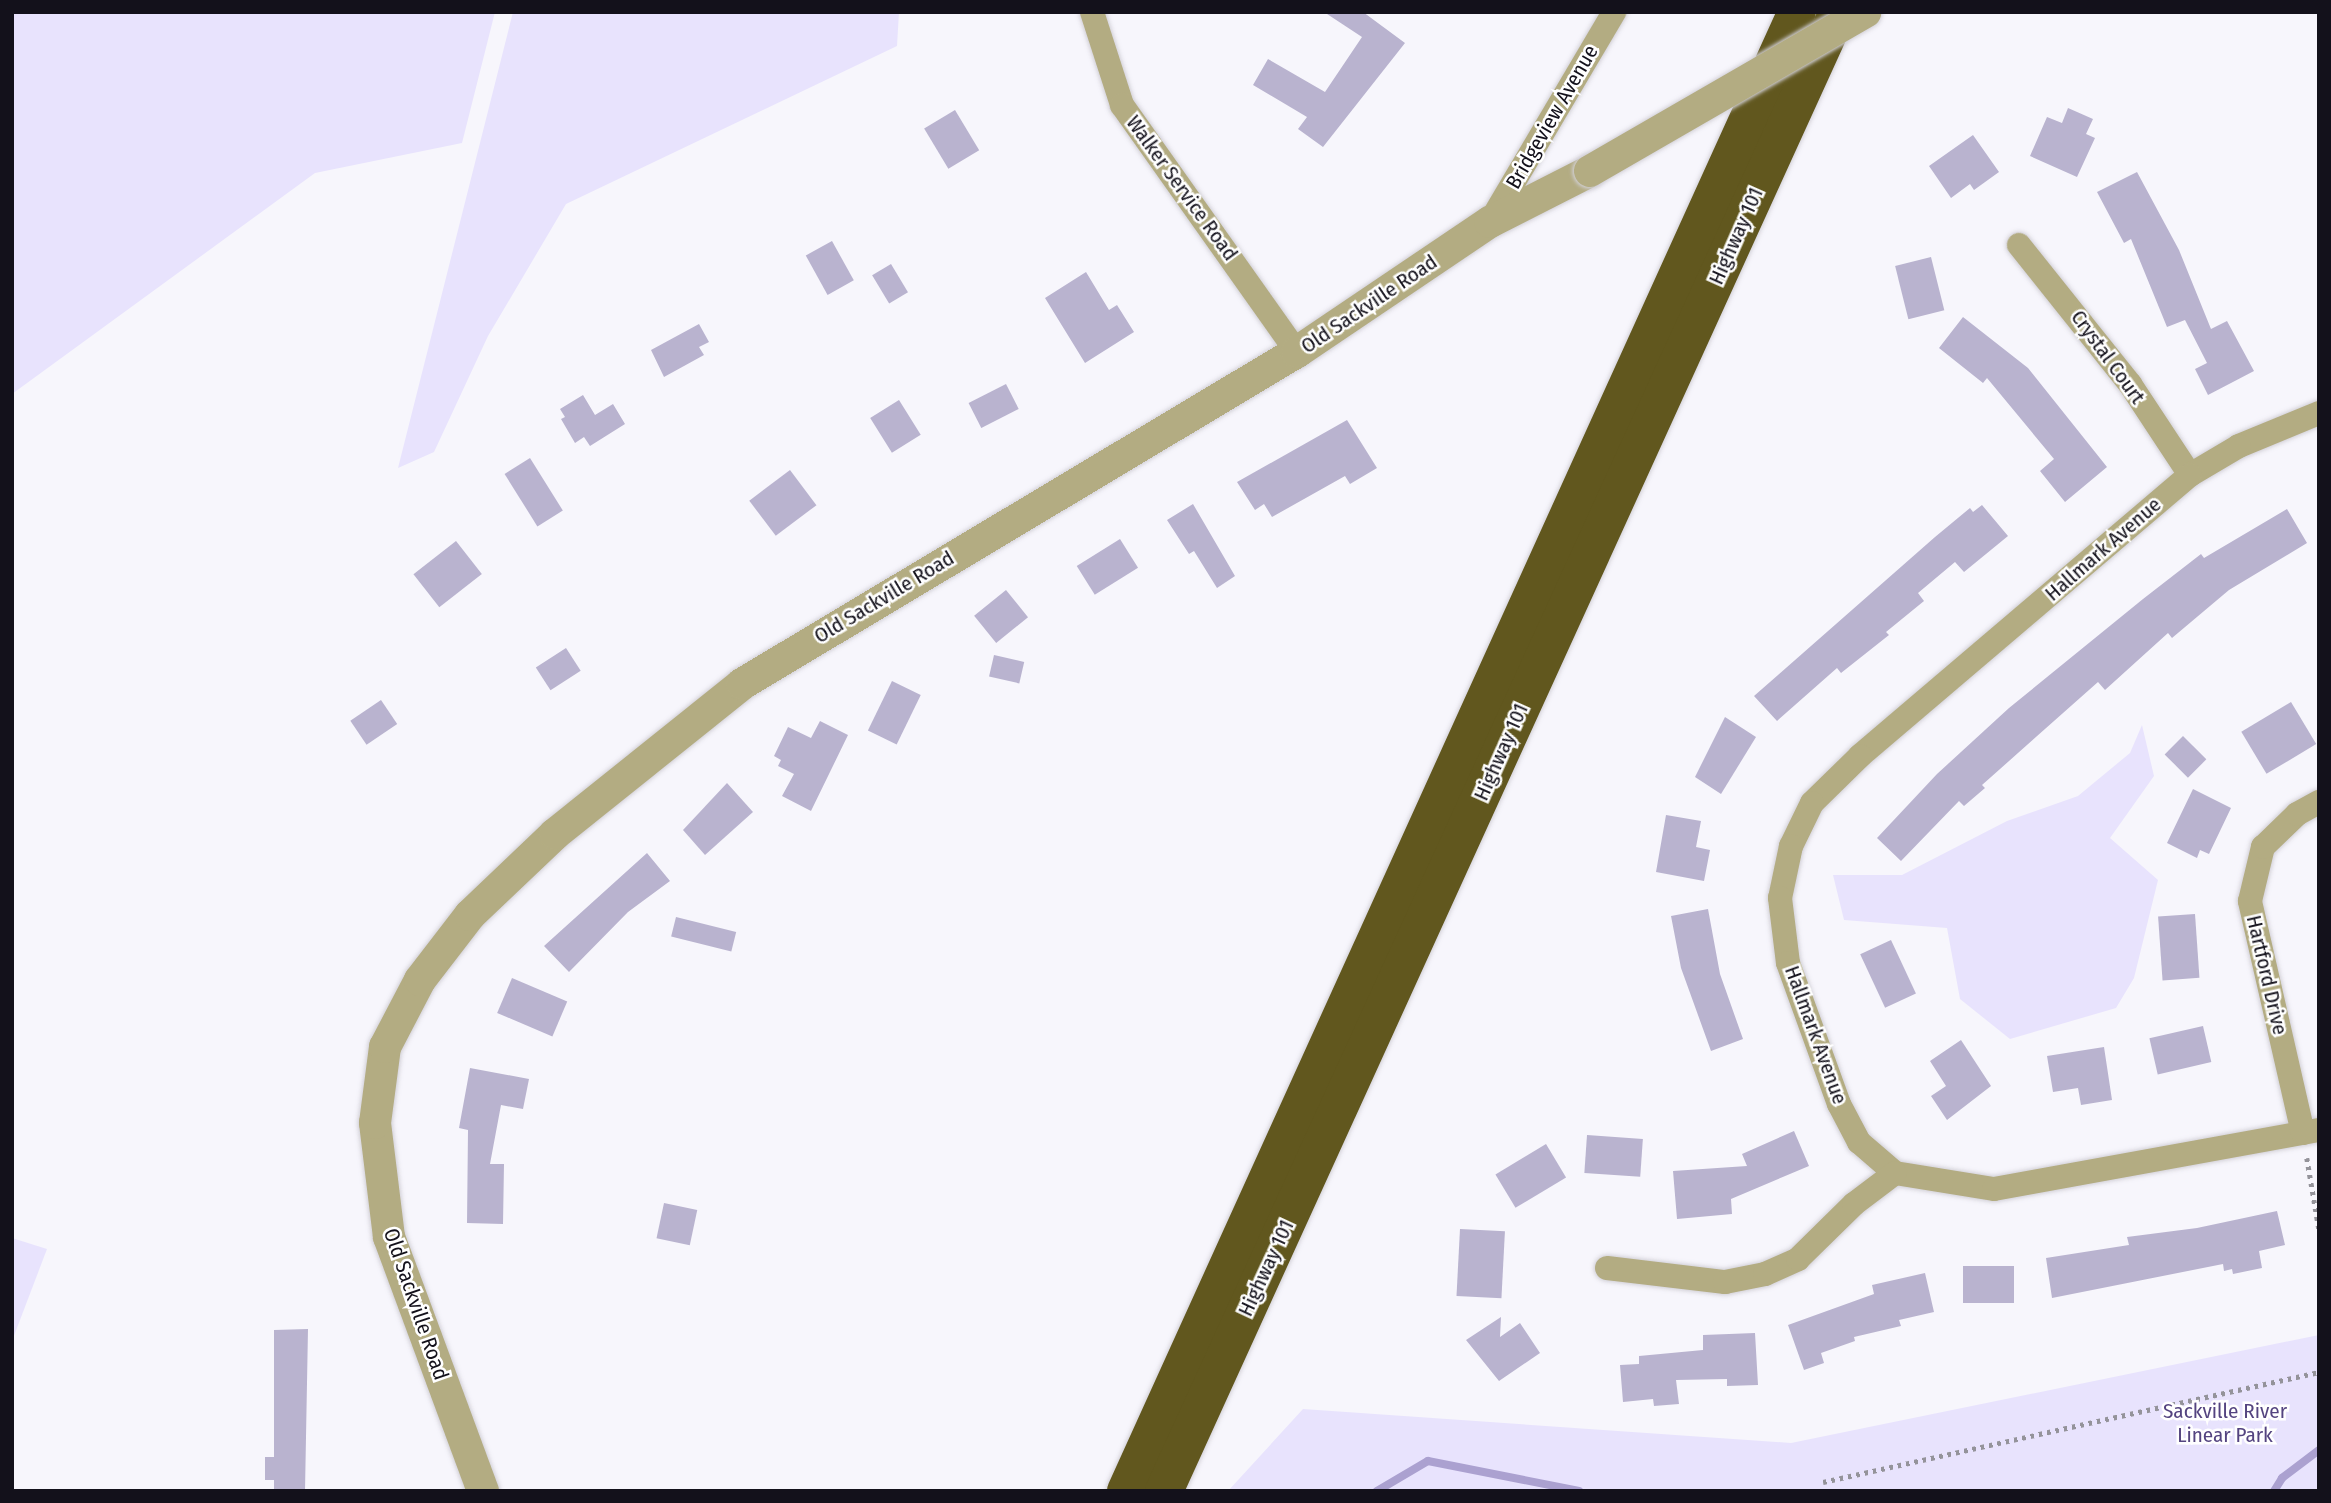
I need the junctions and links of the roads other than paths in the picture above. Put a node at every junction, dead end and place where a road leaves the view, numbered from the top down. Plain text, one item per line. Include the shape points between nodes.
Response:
1 (1092, 12) edge
2 (1614, 12) edge
3 (1797, 12) edge
4 (1838, 12) edge
5 (1866, 12) edge
6 (1490, 222) junction
7 (2019, 245) dead end
8 (1297, 352) junction
9 (2319, 414) edge
10 (2190, 475) junction
11 (2319, 802) edge
12 (2311, 1132) edge
13 (1895, 1173) junction
14 (1607, 1268) dead end
15 (483, 1491) edge
16 (1126, 1491) edge
17 (1164, 1491) edge

1 - 8 street, Walker Service Road via 1122,105
2 - 6 street, Bridgeview Avenue
3 - 16 highway, Highway 101
4 - 17 highway, Highway 101
5 - 6 street, Old Sackville Road, bridge via 1590,171
6 - 8 street, Old Sackville Road
7 - 10 street, Crystal Court via 2130,384
8 - 15 street, Old Sackville Road via 742,684 555,834 470,915 420,980 384,1046 375,1123 389,1237
9 - 10 street, Hallmark Avenue via 2239,446
10 - 13 street, Hallmark Avenue via 1860,756 1812,803 1791,846 1780,898 1788,963 1839,1104 1859,1142
11 - 12 street, Hartford Drive via 2297,814 2263,847 2249,901
12 - 13 street via 1994,1189
13 - 14 street via 1854,1204 1798,1259 1765,1274 1725,1282

